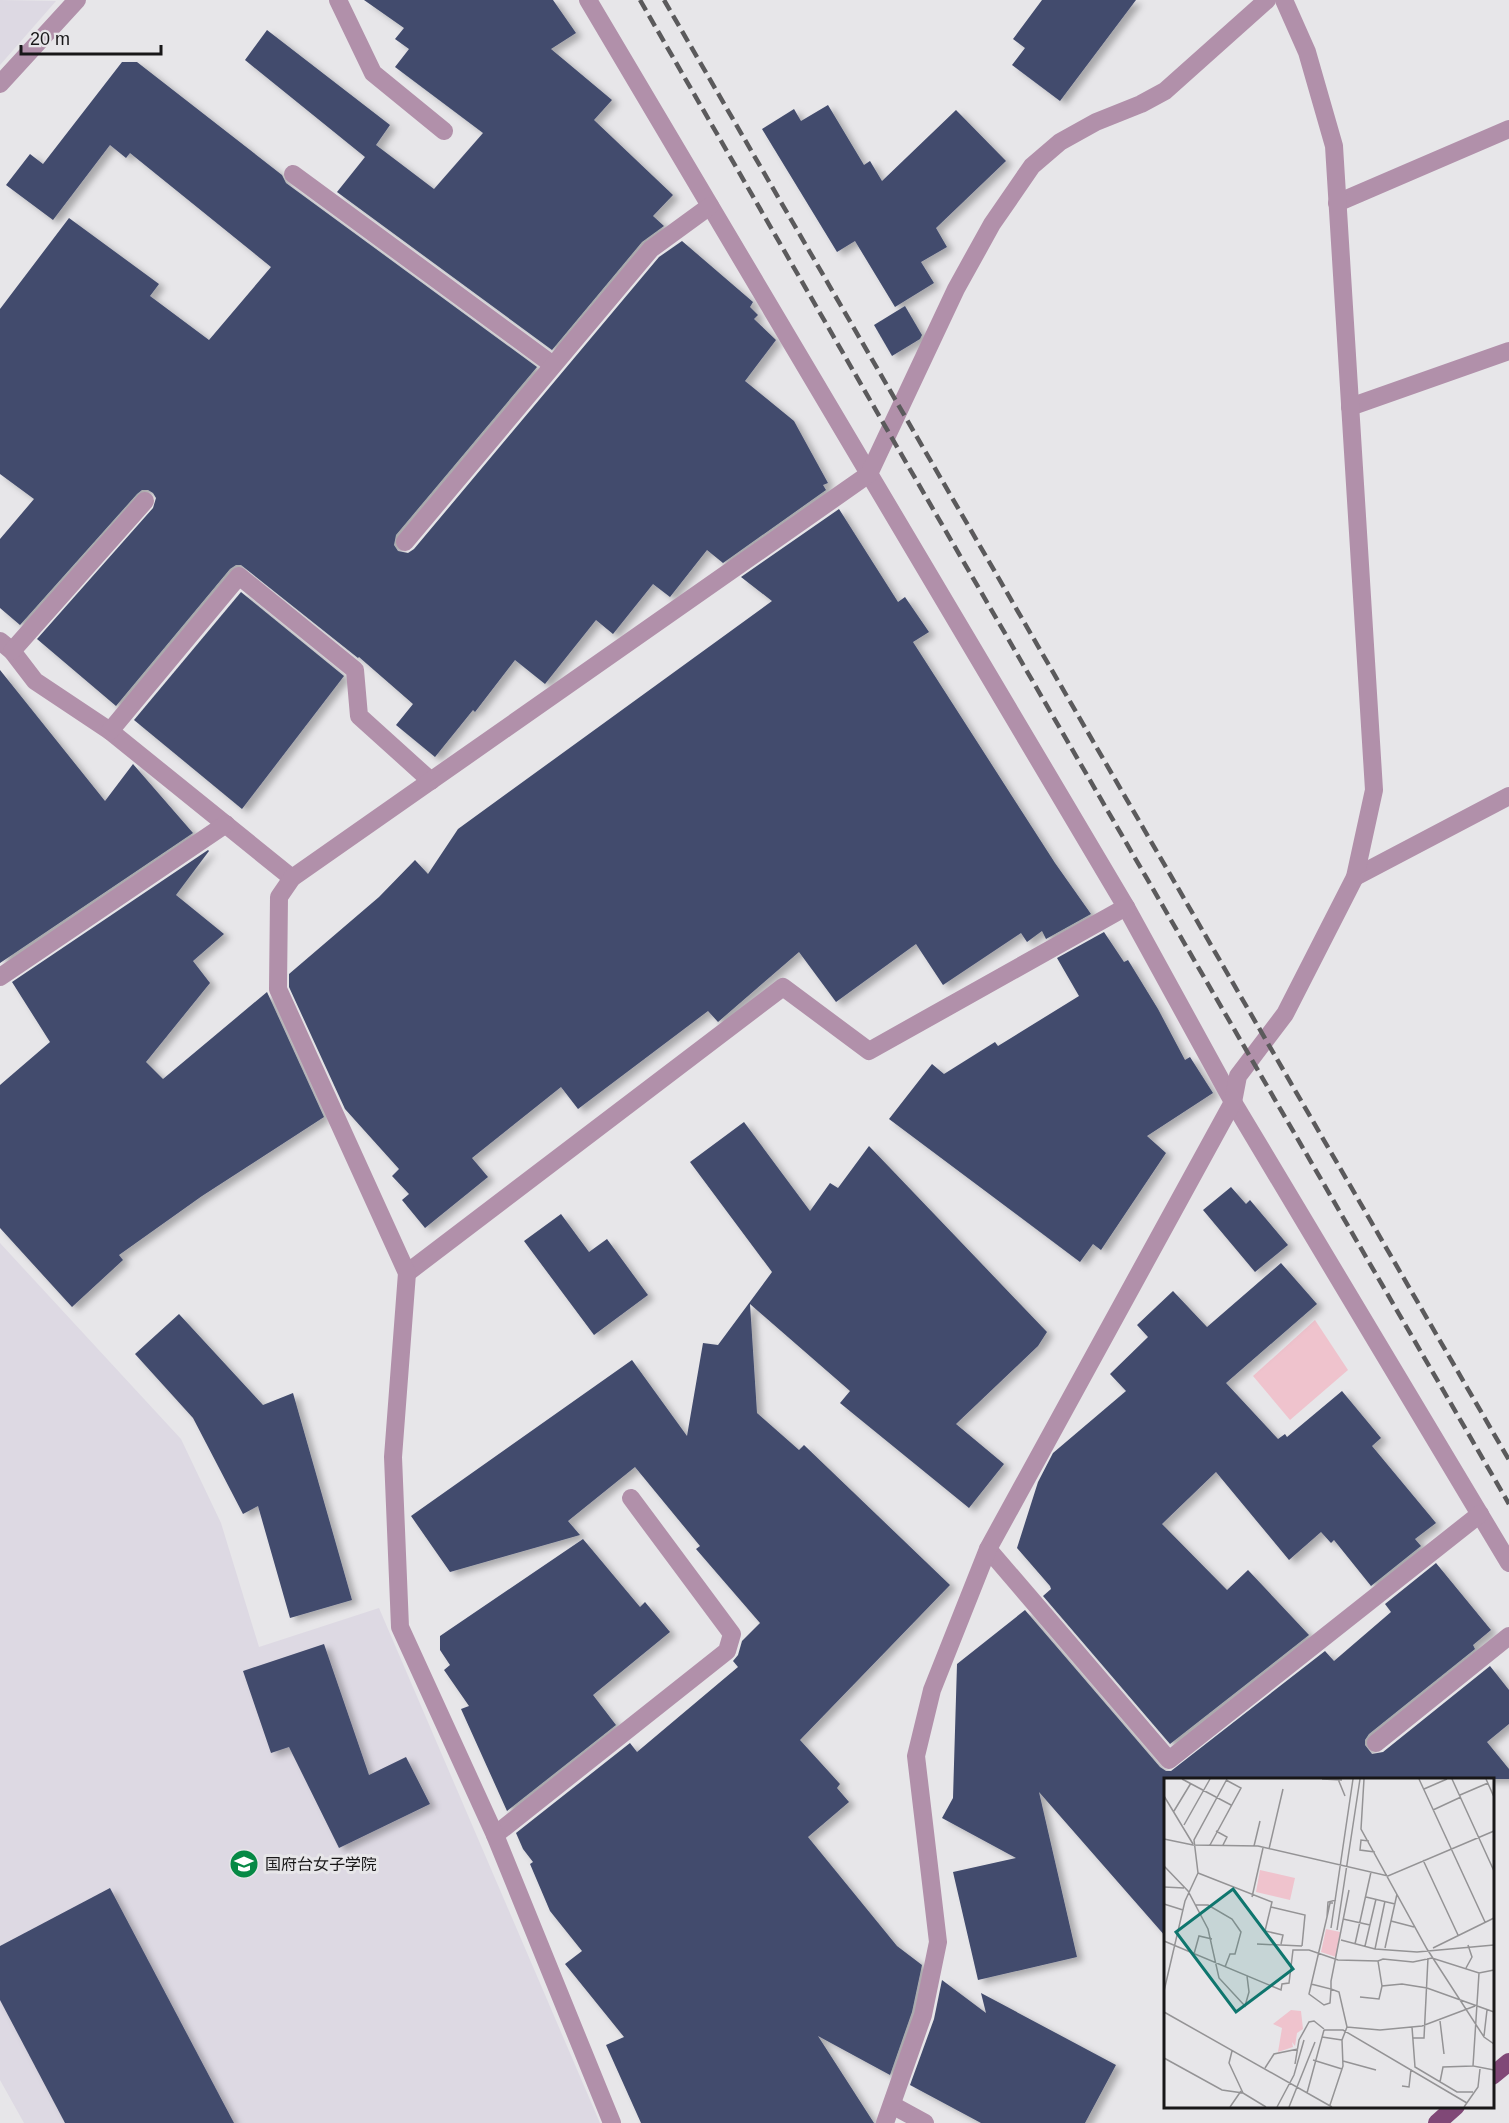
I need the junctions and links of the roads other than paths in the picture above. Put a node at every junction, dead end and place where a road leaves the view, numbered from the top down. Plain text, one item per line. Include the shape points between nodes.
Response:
1 (77, 0) edge
2 (338, 0) edge
3 (588, 0) edge
4 (1267, 0) edge
5 (1284, 0) edge
6 (0, 84) edge
7 (1509, 129) edge
8 (444, 131) dead end
9 (293, 174) dead end
10 (1337, 203) junction
11 (710, 206) junction
12 (1509, 351) edge
13 (553, 365) junction
14 (1350, 406) junction
15 (869, 474) junction
16 (145, 501) dead end
17 (405, 542) dead end
18 (6, 646) edge
19 (110, 731) junction
20 (431, 781) junction
21 (1509, 796) edge
22 (226, 824) junction
23 (1355, 877) junction
24 (292, 878) junction
25 (1126, 907) junction
26 (0, 977) edge
27 (1233, 1102) junction
28 (407, 1273) junction
29 (631, 1498) dead end
30 (1480, 1514) junction
31 (988, 1549) junction
32 (1509, 1563) edge
33 (1509, 1636) edge
34 (1376, 1743) dead end
35 (495, 1834) junction
36 (1509, 2062) edge
37 (1494, 2074) edge
38 (892, 2104) junction
39 (1454, 2108) edge
40 (612, 2123) edge
41 (885, 2123) edge
42 (925, 2123) edge
43 (1437, 2123) edge

1 - 6 street
2 - 8 street via 373,73
3 - 11 street
4 - 15 street via 1164,91 1060,142 1032,166 992,224 956,289
5 - 10 street via 1306,52 1334,146
7 - 10 street
9 - 13 street
10 - 14 street
11 - 13 street via 651,249
11 - 15 street
12 - 14 street
13 - 17 street
14 - 23 street via 1374,790
15 - 20 street
15 - 25 street
16 - 18 street
18 - 19 street via 35,681
19 - 20 street via 239,576 355,670 359,716
19 - 22 street
20 - 24 street
21 - 23 street
22 - 24 street
22 - 26 street
23 - 27 street via 1285,1014 1238,1076
24 - 28 street via 279,897 278,988
25 - 27 street
25 - 28 street via 869,1051 783,987
27 - 30 street
27 - 31 street
28 - 35 street via 393,1457 400,1627
29 - 35 street via 732,1634 727,1651
30 - 31 street via 1168,1760
30 - 32 street
31 - 38 street via 932,1690 916,1756 938,1942 923,2015
33 - 34 street
35 - 40 street
36 - 37 main road
38 - 41 street
38 - 42 street
39 - 43 main road

